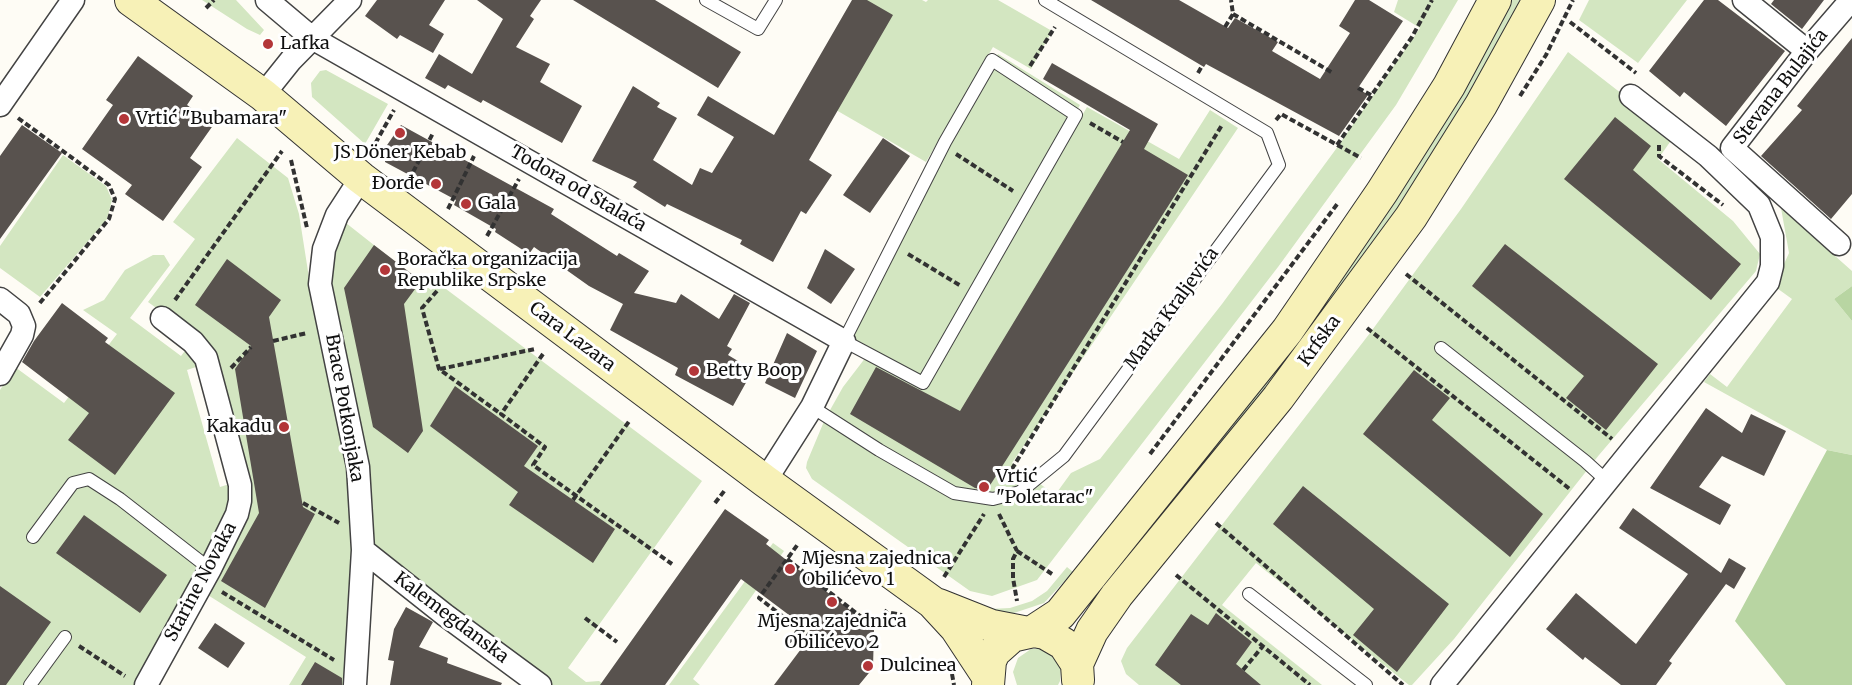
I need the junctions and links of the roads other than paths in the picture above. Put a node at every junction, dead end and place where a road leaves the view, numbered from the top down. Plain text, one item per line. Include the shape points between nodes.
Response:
1 (73, 0) edge
2 (131, 0) edge
3 (267, 0) edge
4 (350, 0) edge
5 (706, 0) edge
6 (776, 0) edge
7 (1045, 0) edge
8 (1495, 0) edge
9 (1539, 0) edge
10 (1744, 0) edge
11 (1851, 0) edge
12 (312, 38) junction
13 (1807, 51) junction
14 (263, 95) junction
15 (1631, 96) dead end
16 (0, 105) edge
17 (366, 165) junction
18 (1839, 244) dead end
19 (0, 299) edge
20 (162, 318) road end
21 (844, 341) junction
22 (1441, 348) dead end
23 (0, 374) edge
24 (812, 407) junction
25 (1601, 475) junction
26 (765, 481) junction
27 (33, 537) dead end
28 (362, 543) junction
29 (207, 575) junction
30 (1249, 594) dead end
31 (927, 598) junction
32 (1021, 615) junction
33 (65, 637) road end
34 (1079, 678) edge
35 (356, 680) edge
36 (988, 680) edge
37 (138, 682) edge
38 (30, 685) edge
39 (540, 685) edge
40 (1366, 685) edge
41 (1442, 685) edge

1 - 16 street
2 - 14 main road, Cara Lazara
3 - 12 street
4 - 12 street
5 - 6 lane via 758,29
7 - 24 lane, Marka Kraljevića via 1267,133 1279,165 1064,456 1020,492 993,499 954,493
8 - 32 main road, Krfska via 1443,96 1287,331 1060,614
9 - 34 main road, Krfska via 1481,105 1411,217 1278,398 1117,595 1092,632
10 - 13 street
11 - 13 street, Stevana Bulajića
12 - 14 street
12 - 21 street, Todora od Stalaća
13 - 18 street, Stevana Bulajića via 1732,148
14 - 17 main road, Cara Lazara
15 - 25 street via 1708,156 1759,205 1772,237 1772,266 1768,282
17 - 26 main road, Cara Lazara
17 - 28 street, Brace Potkonjaka via 337,215 324,249 320,284 358,467
19 - 23 street via 24,323 22,335
20 - 29 street, Starine Novaka via 193,342 206,358 240,485 237,514
21 - 21 lane via 943,145 992,60 1076,115 923,383
21 - 24 street
22 - 25 lane
24 - 26 street
25 - 41 street
26 - 31 main road, Cara Lazara
27 - 29 lane via 73,483 89,479 120,499
28 - 35 street, Brace Potkonjaka
28 - 39 street, Kalemegdanska via 445,615
29 - 37 street, Starine Novaka
30 - 40 lane
31 - 32 main road, Cara Lazara via 992,626
31 - 36 main road, Cara Lazara via 956,628
32 - 34 main road, Cara Lazara via 1071,651
32 - 36 main road, Krfska via 994,652
33 - 38 lane

